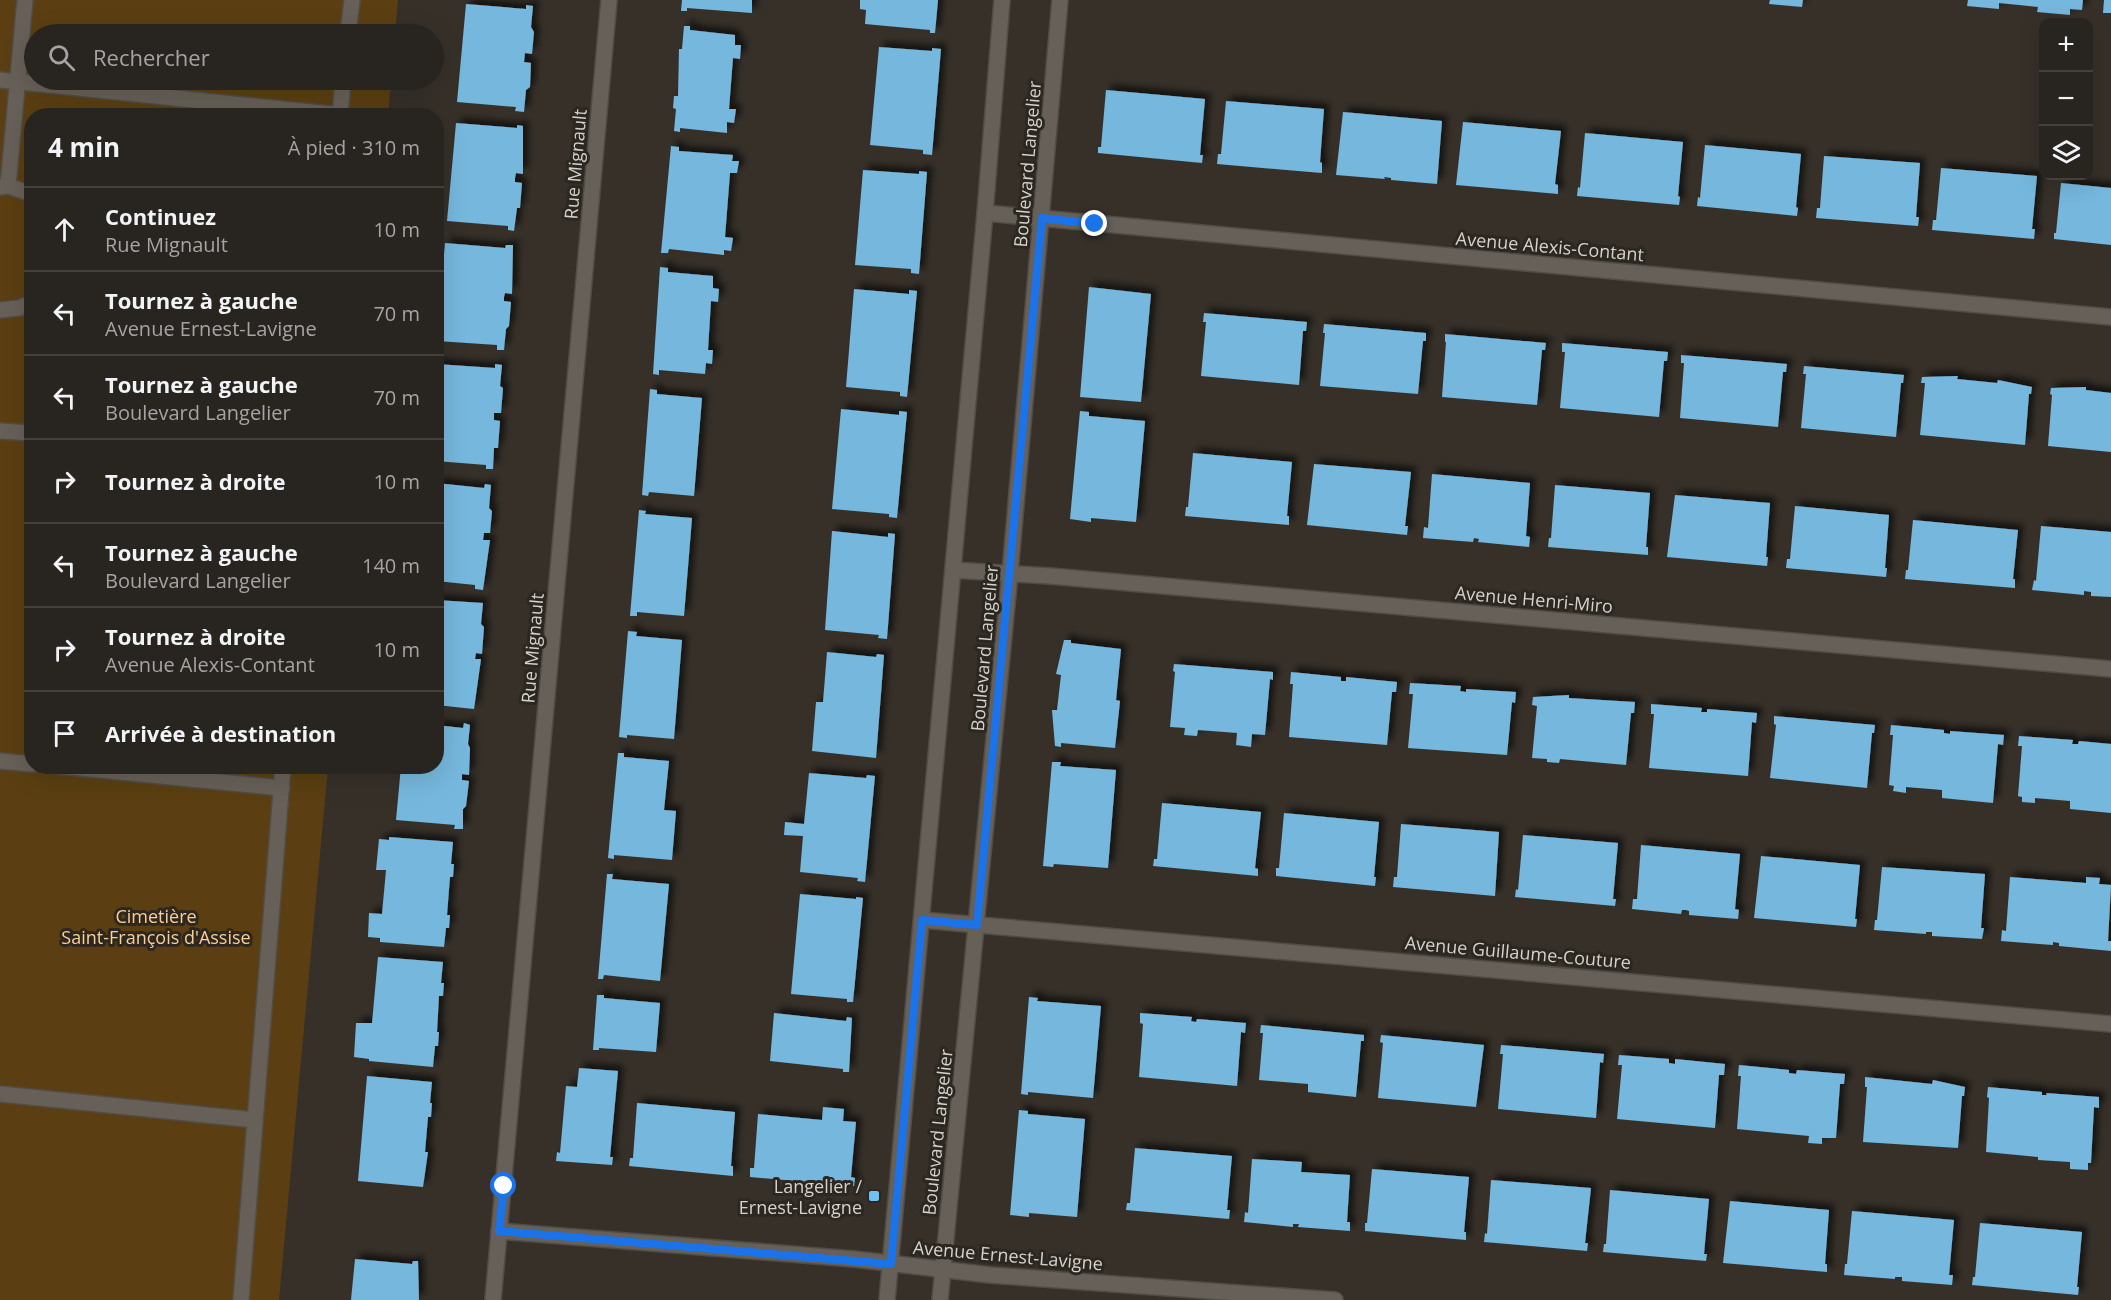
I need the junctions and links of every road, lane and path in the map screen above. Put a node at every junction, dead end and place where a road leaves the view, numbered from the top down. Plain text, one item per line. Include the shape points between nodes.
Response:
1 (26, 0) edge
2 (352, 0) edge
3 (609, 0) edge
4 (1002, 0) edge
5 (1060, 0) edge
6 (349, 24) edge
7 (0, 80) edge
8 (19, 82) junction
9 (24, 83) edge
10 (97, 90) edge
11 (343, 90) edge
12 (272, 108) edge
13 (341, 108) edge
14 (4, 186) edge
15 (24, 192) edge
16 (985, 213) junction
17 (1042, 218) junction
18 (24, 306) edge
19 (0, 310) edge
20 (2111, 317) edge
21 (0, 431) edge
22 (24, 433) edge
23 (953, 570) junction
24 (1010, 573) junction
25 (2111, 669) edge
26 (0, 761) edge
27 (24, 763) edge
28 (141, 774) edge
29 (283, 774) edge
30 (282, 788) junction
31 (922, 920) junction
32 (977, 925) junction
33 (2111, 1024) edge
34 (0, 1094) edge
35 (255, 1120) junction
36 (499, 1231) junction
37 (891, 1264) junction
38 (943, 1270) junction
39 (241, 1300) edge
40 (493, 1300) edge
41 (887, 1300) edge
42 (940, 1300) edge
43 (1335, 1300) edge

1 - 8 street
2 - 6 street
3 - 36 street, Rue Mignault
4 - 16 street, Boulevard Langelier
5 - 17 street, Boulevard Langelier
7 - 8 street
8 - 9 street
8 - 14 street
10 - 12 street
11 - 13 street
14 - 15 street
16 - 17 street, Avenue Alexis-Contant
16 - 23 street, Boulevard Langelier
17 - 20 street, Avenue Alexis-Contant
17 - 24 street, Boulevard Langelier
18 - 19 street
21 - 22 street
23 - 24 street, Avenue Henri-Miro
23 - 31 street, Boulevard Langelier
24 - 25 street, Avenue Henri-Miro
24 - 32 street, Boulevard Langelier
26 - 27 street
28 - 30 street
29 - 30 street
30 - 35 street
31 - 32 street, Avenue Guillaume-Couture
31 - 37 street, Boulevard Langelier
32 - 33 street, Avenue Guillaume-Couture
32 - 38 street, Boulevard Langelier
34 - 35 street
35 - 39 street
36 - 37 street, Avenue Ernest-Lavigne
36 - 40 street, Rue Mignault
37 - 38 street, Avenue Ernest-Lavigne
37 - 41 street, Boulevard Langelier
38 - 42 street, Boulevard Langelier
38 - 43 street, Avenue Ernest-Lavigne

